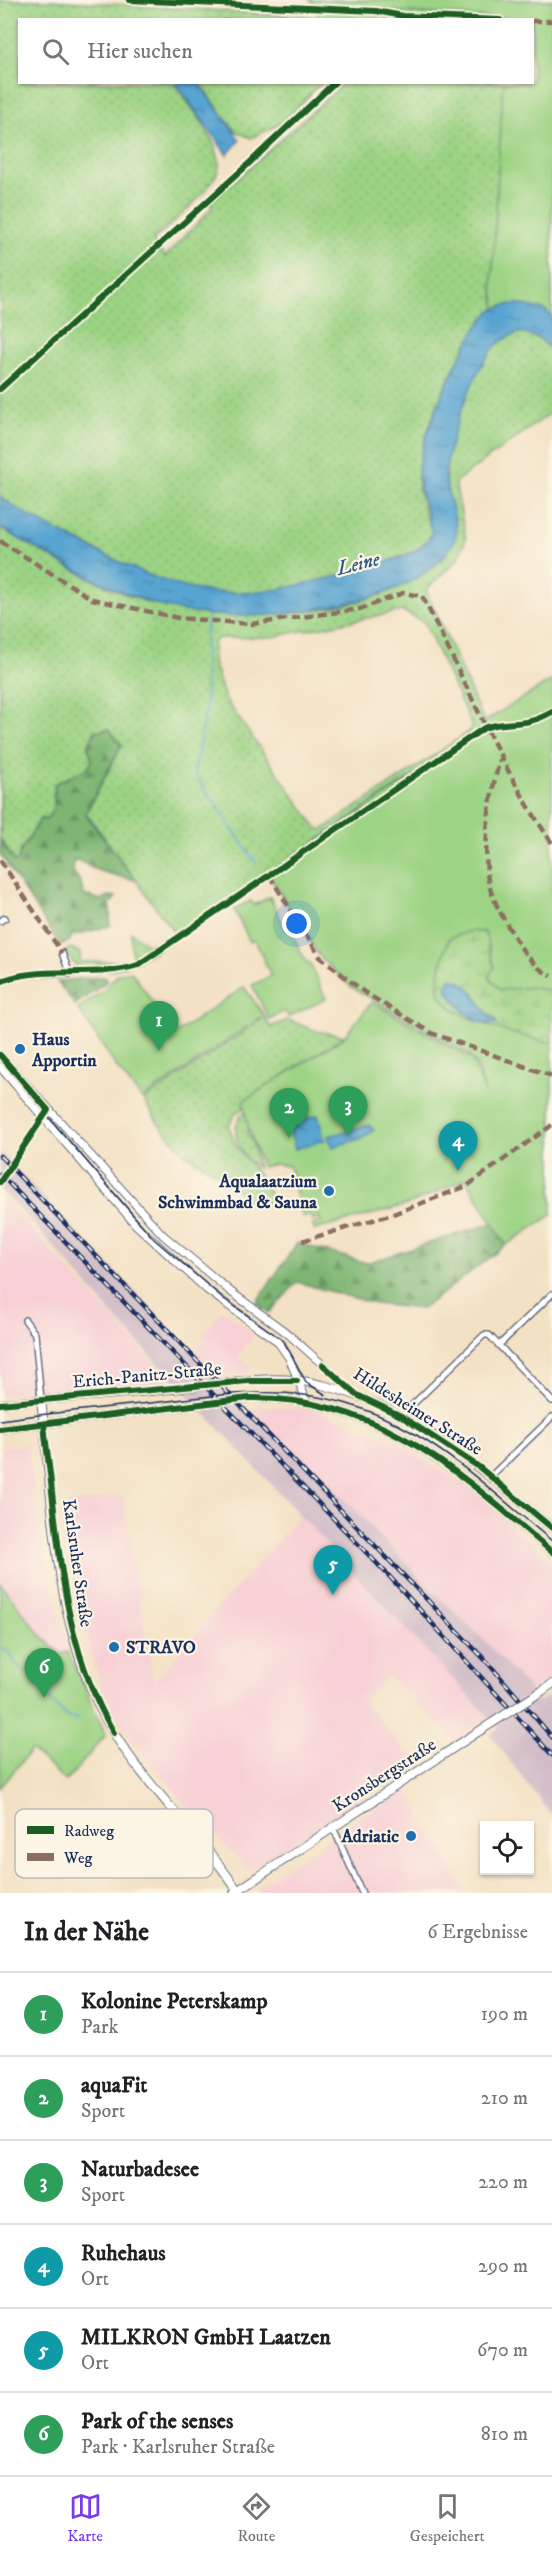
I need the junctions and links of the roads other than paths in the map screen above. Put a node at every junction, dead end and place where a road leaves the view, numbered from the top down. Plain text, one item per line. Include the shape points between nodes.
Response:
1 (62, 953) dead end
2 (78, 973) dead end
3 (70, 974) junction
4 (0, 981) edge
5 (0, 1055) edge
6 (0, 1067) edge
7 (552, 1294) edge
8 (25, 1320) dead end
9 (499, 1345) junction
10 (297, 1381) junction
11 (357, 1395) junction
12 (41, 1400) junction
13 (552, 1401) edge
14 (307, 1402) junction
15 (0, 1404) edge
16 (400, 1416) junction
17 (552, 1417) edge
18 (44, 1424) junction
19 (0, 1429) edge
20 (490, 1477) junction
21 (552, 1528) edge
22 (552, 1552) edge
23 (552, 1684) edge
24 (170, 1809) edge
25 (333, 1827) junction
26 (213, 1862) edge
27 (237, 1892) edge
28 (362, 1893) edge

1 - 3 street
2 - 3 street
3 - 4 street via 20,975
5 - 11 street, Hildesheimer Straße via 163,1235 287,1333
6 - 10 street via 142,1231 219,1300 278,1341
7 - 9 street
8 - 12 street via 34,1334
9 - 13 street
9 - 16 street via 484,1335
10 - 11 main road, Erich-Panitz-Straße
10 - 12 main road, Erich-Panitz-Straße via 248,1381
10 - 14 street
11 - 16 main road, Hildesheimer Straße
12 - 15 main road, Erich-Panitz-Straße
12 - 18 main road, Karlsruher Straße
14 - 18 main road, Erich-Panitz-Straße via 249,1398
14 - 22 main road, Hildesheimer Straße via 364,1418 422,1447 470,1481
16 - 20 main road, Hildesheimer Straße
17 - 20 street
18 - 19 main road, Erich-Panitz-Straße
18 - 24 main road, Karlsruher Straße via 63,1587 76,1647 102,1713 128,1756
20 - 21 main road, Hildesheimer Straße
23 - 25 main road, Kronsbergstraße, bridge
25 - 27 main road, Kronsbergstraße
25 - 28 street
26 - 27 main road, Karlsruher Straße

